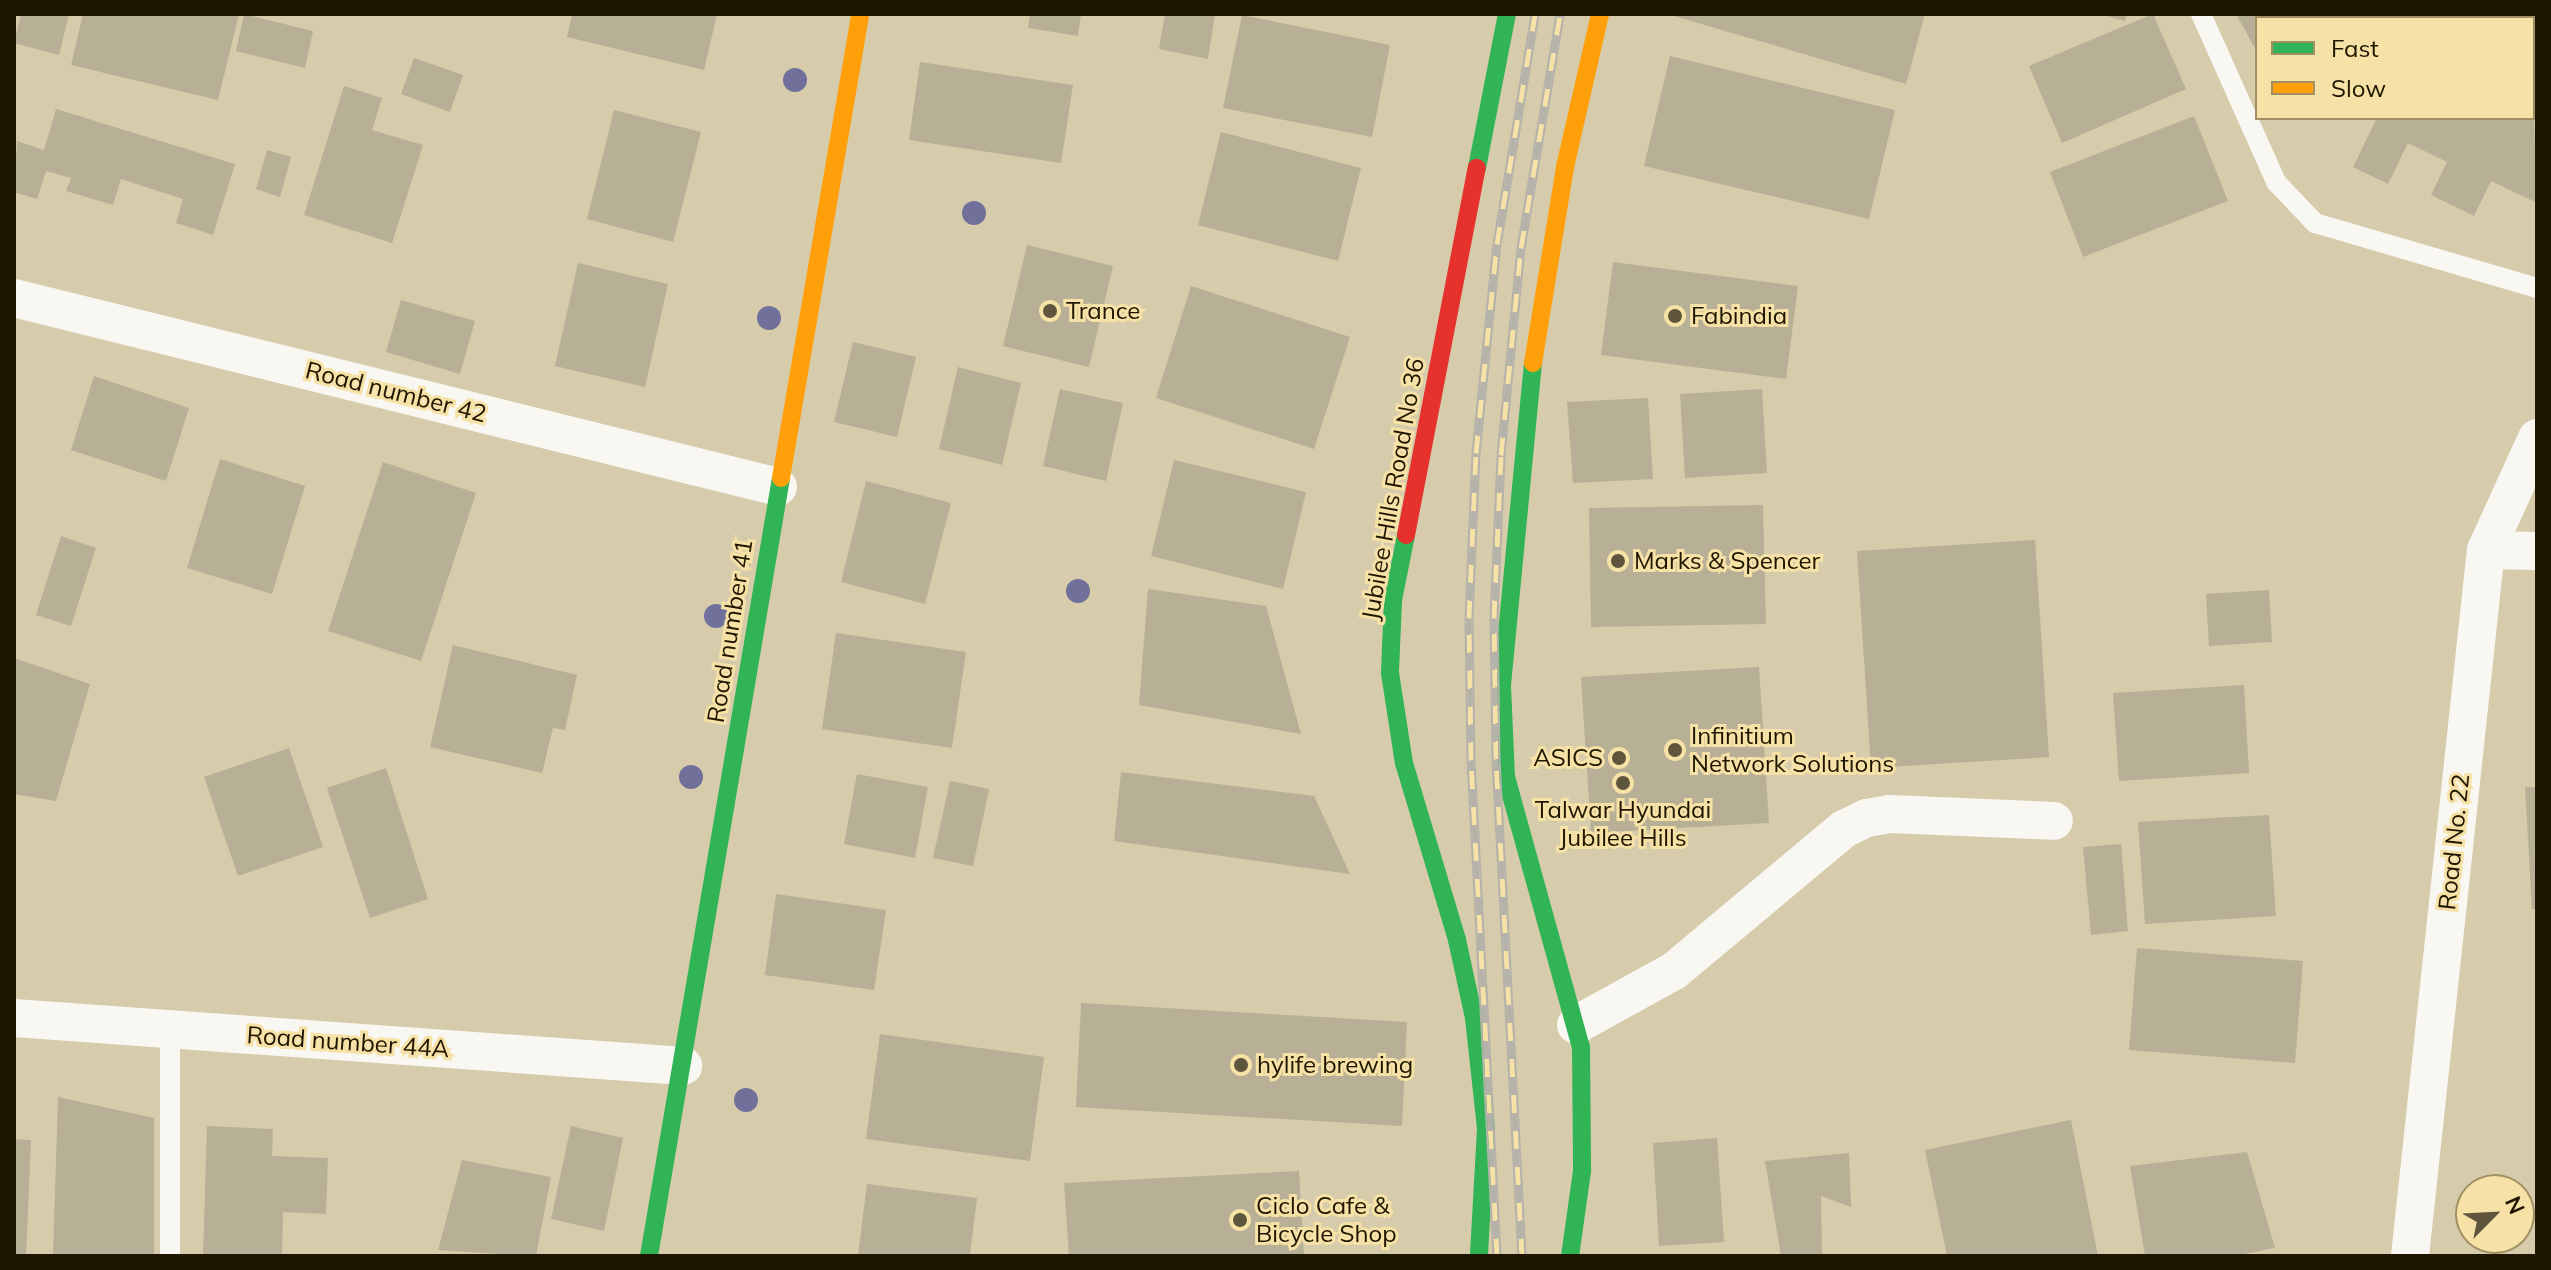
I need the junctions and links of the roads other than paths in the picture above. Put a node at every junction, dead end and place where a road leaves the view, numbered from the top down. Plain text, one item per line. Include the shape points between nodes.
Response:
1 (860, 14) edge
2 (1507, 14) edge
3 (1600, 14) edge
4 (2201, 14) edge
5 (2537, 288) edge
6 (14, 298) edge
7 (2537, 438) edge
8 (778, 487) junction
9 (2486, 550) junction
10 (2537, 551) edge
11 (2054, 821) dead end
12 (14, 1018) edge
13 (1576, 1025) junction
14 (170, 1029) junction
15 (683, 1066) junction
16 (170, 1256) edge
17 (649, 1256) edge
18 (1479, 1256) edge
19 (1570, 1256) edge
20 (2410, 1256) edge

1 - 8 main road, Road number 41
2 - 18 main road, Jubilee Hills Road No 36 via 1393,600 1390,673 1404,763 1457,940 1474,1018 1486,1129
3 - 13 main road via 1565,167 1525,409 1502,686 1509,790
4 - 5 lane via 2276,182 2315,223
6 - 8 street, Road number 42
7 - 9 street, Road No. 22
8 - 15 main road, Road number 41
9 - 10 street
9 - 20 street, Road No. 22
11 - 13 street via 1890,814 1867,818 1844,829 1674,971
12 - 14 street, Road number 44A
13 - 19 main road via 1581,1047 1582,1171
14 - 15 street, Road number 44A
14 - 16 lane
15 - 17 main road, Road number 41

